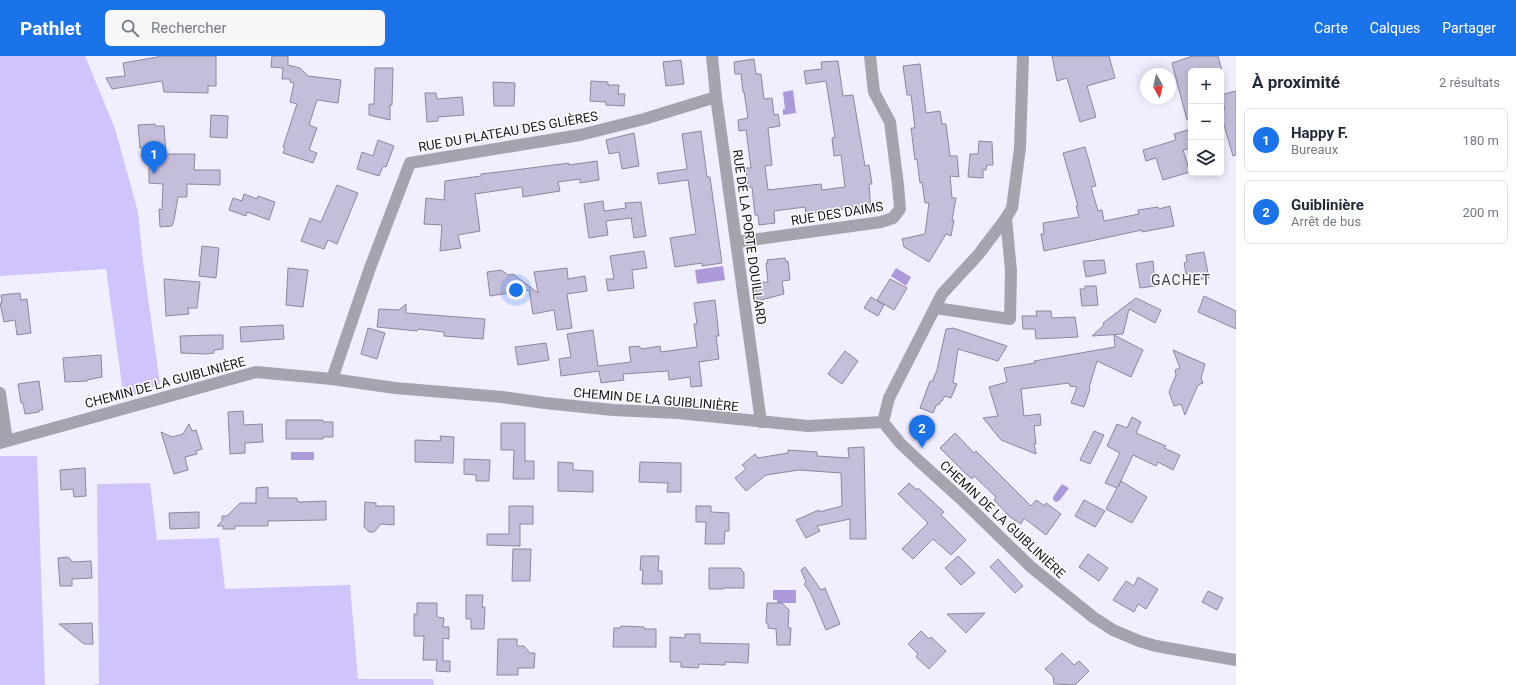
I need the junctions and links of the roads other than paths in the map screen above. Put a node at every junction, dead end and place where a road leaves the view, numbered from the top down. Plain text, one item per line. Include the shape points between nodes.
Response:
1 (712, 56) edge
2 (870, 56) edge
3 (1023, 56) edge
4 (716, 97) junction
5 (1006, 218) junction
6 (737, 242) junction
7 (935, 308) junction
8 (332, 379) junction
9 (0, 393) edge
10 (761, 422) junction
11 (883, 422) junction
12 (4, 442) edge
13 (1235, 656) edge

1 - 4 street, RUE DE LA PORTE DOUILLARD
2 - 6 street, RUE DES DAIMS via 874,92 890,122 900,209 893,218 881,222
3 - 5 street via 1019,160 1012,208
4 - 6 street, RUE DE LA PORTE DOUILLARD
4 - 8 street, RUE DU PLATEAU DES GLIÈRES via 580,135 410,163
5 - 7 street via 978,255 942,294
5 - 7 street via 1011,271 1010,319
6 - 10 street, RUE DE LA PORTE DOUILLARD
7 - 11 street via 890,398
8 - 10 street, CHEMIN DE LA GUIBLINIÈRE via 395,388 613,410
8 - 12 street, CHEMIN DE LA GUIBLINIÈRE via 256,372
9 - 12 street
10 - 11 street, CHEMIN DE LA GUIBLINIÈRE via 808,426
11 - 13 street, CHEMIN DE LA GUIBLINIÈRE via 919,461 1031,567 1093,617 1114,630 1156,646

